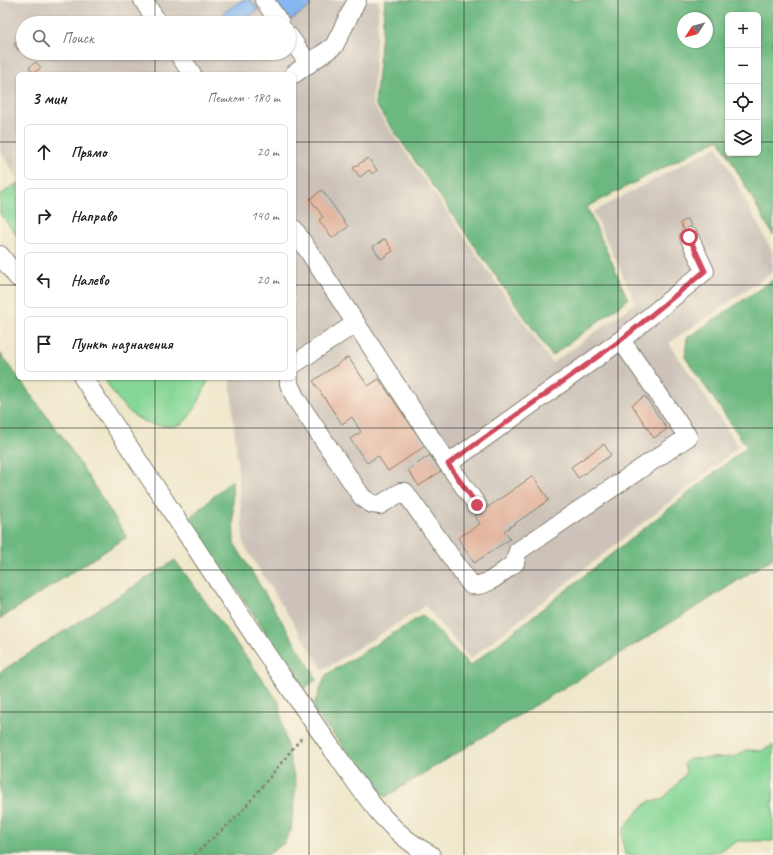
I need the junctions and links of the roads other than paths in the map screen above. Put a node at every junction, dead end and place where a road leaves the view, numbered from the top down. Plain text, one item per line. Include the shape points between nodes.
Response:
1 (143, 0) edge
2 (264, 0) edge
3 (356, 0) edge
4 (153, 16) edge
5 (275, 16) edge
6 (296, 46) edge
7 (183, 60) edge
8 (309, 64) junction
9 (191, 72) edge
10 (296, 73) edge
11 (296, 233) edge
12 (689, 237) dead end
13 (0, 255) edge
14 (16, 275) edge
15 (356, 323) junction
16 (621, 340) junction
17 (296, 363) edge
18 (84, 380) edge
19 (289, 380) edge
20 (448, 464) junction
21 (477, 505) dead end
22 (431, 855) edge

1 - 4 street
2 - 5 street
3 - 8 street via 334,46
6 - 8 street
7 - 9 street
8 - 10 street
11 - 15 street
12 - 16 street via 705,271
13 - 14 street
15 - 17 street
15 - 20 street
16 - 19 street via 688,437 518,551 515,563 485,584 475,586 471,585 405,492 380,505 372,504 362,497 296,399
16 - 20 street
18 - 22 street via 239,613 364,794 386,821 416,847
20 - 21 street

